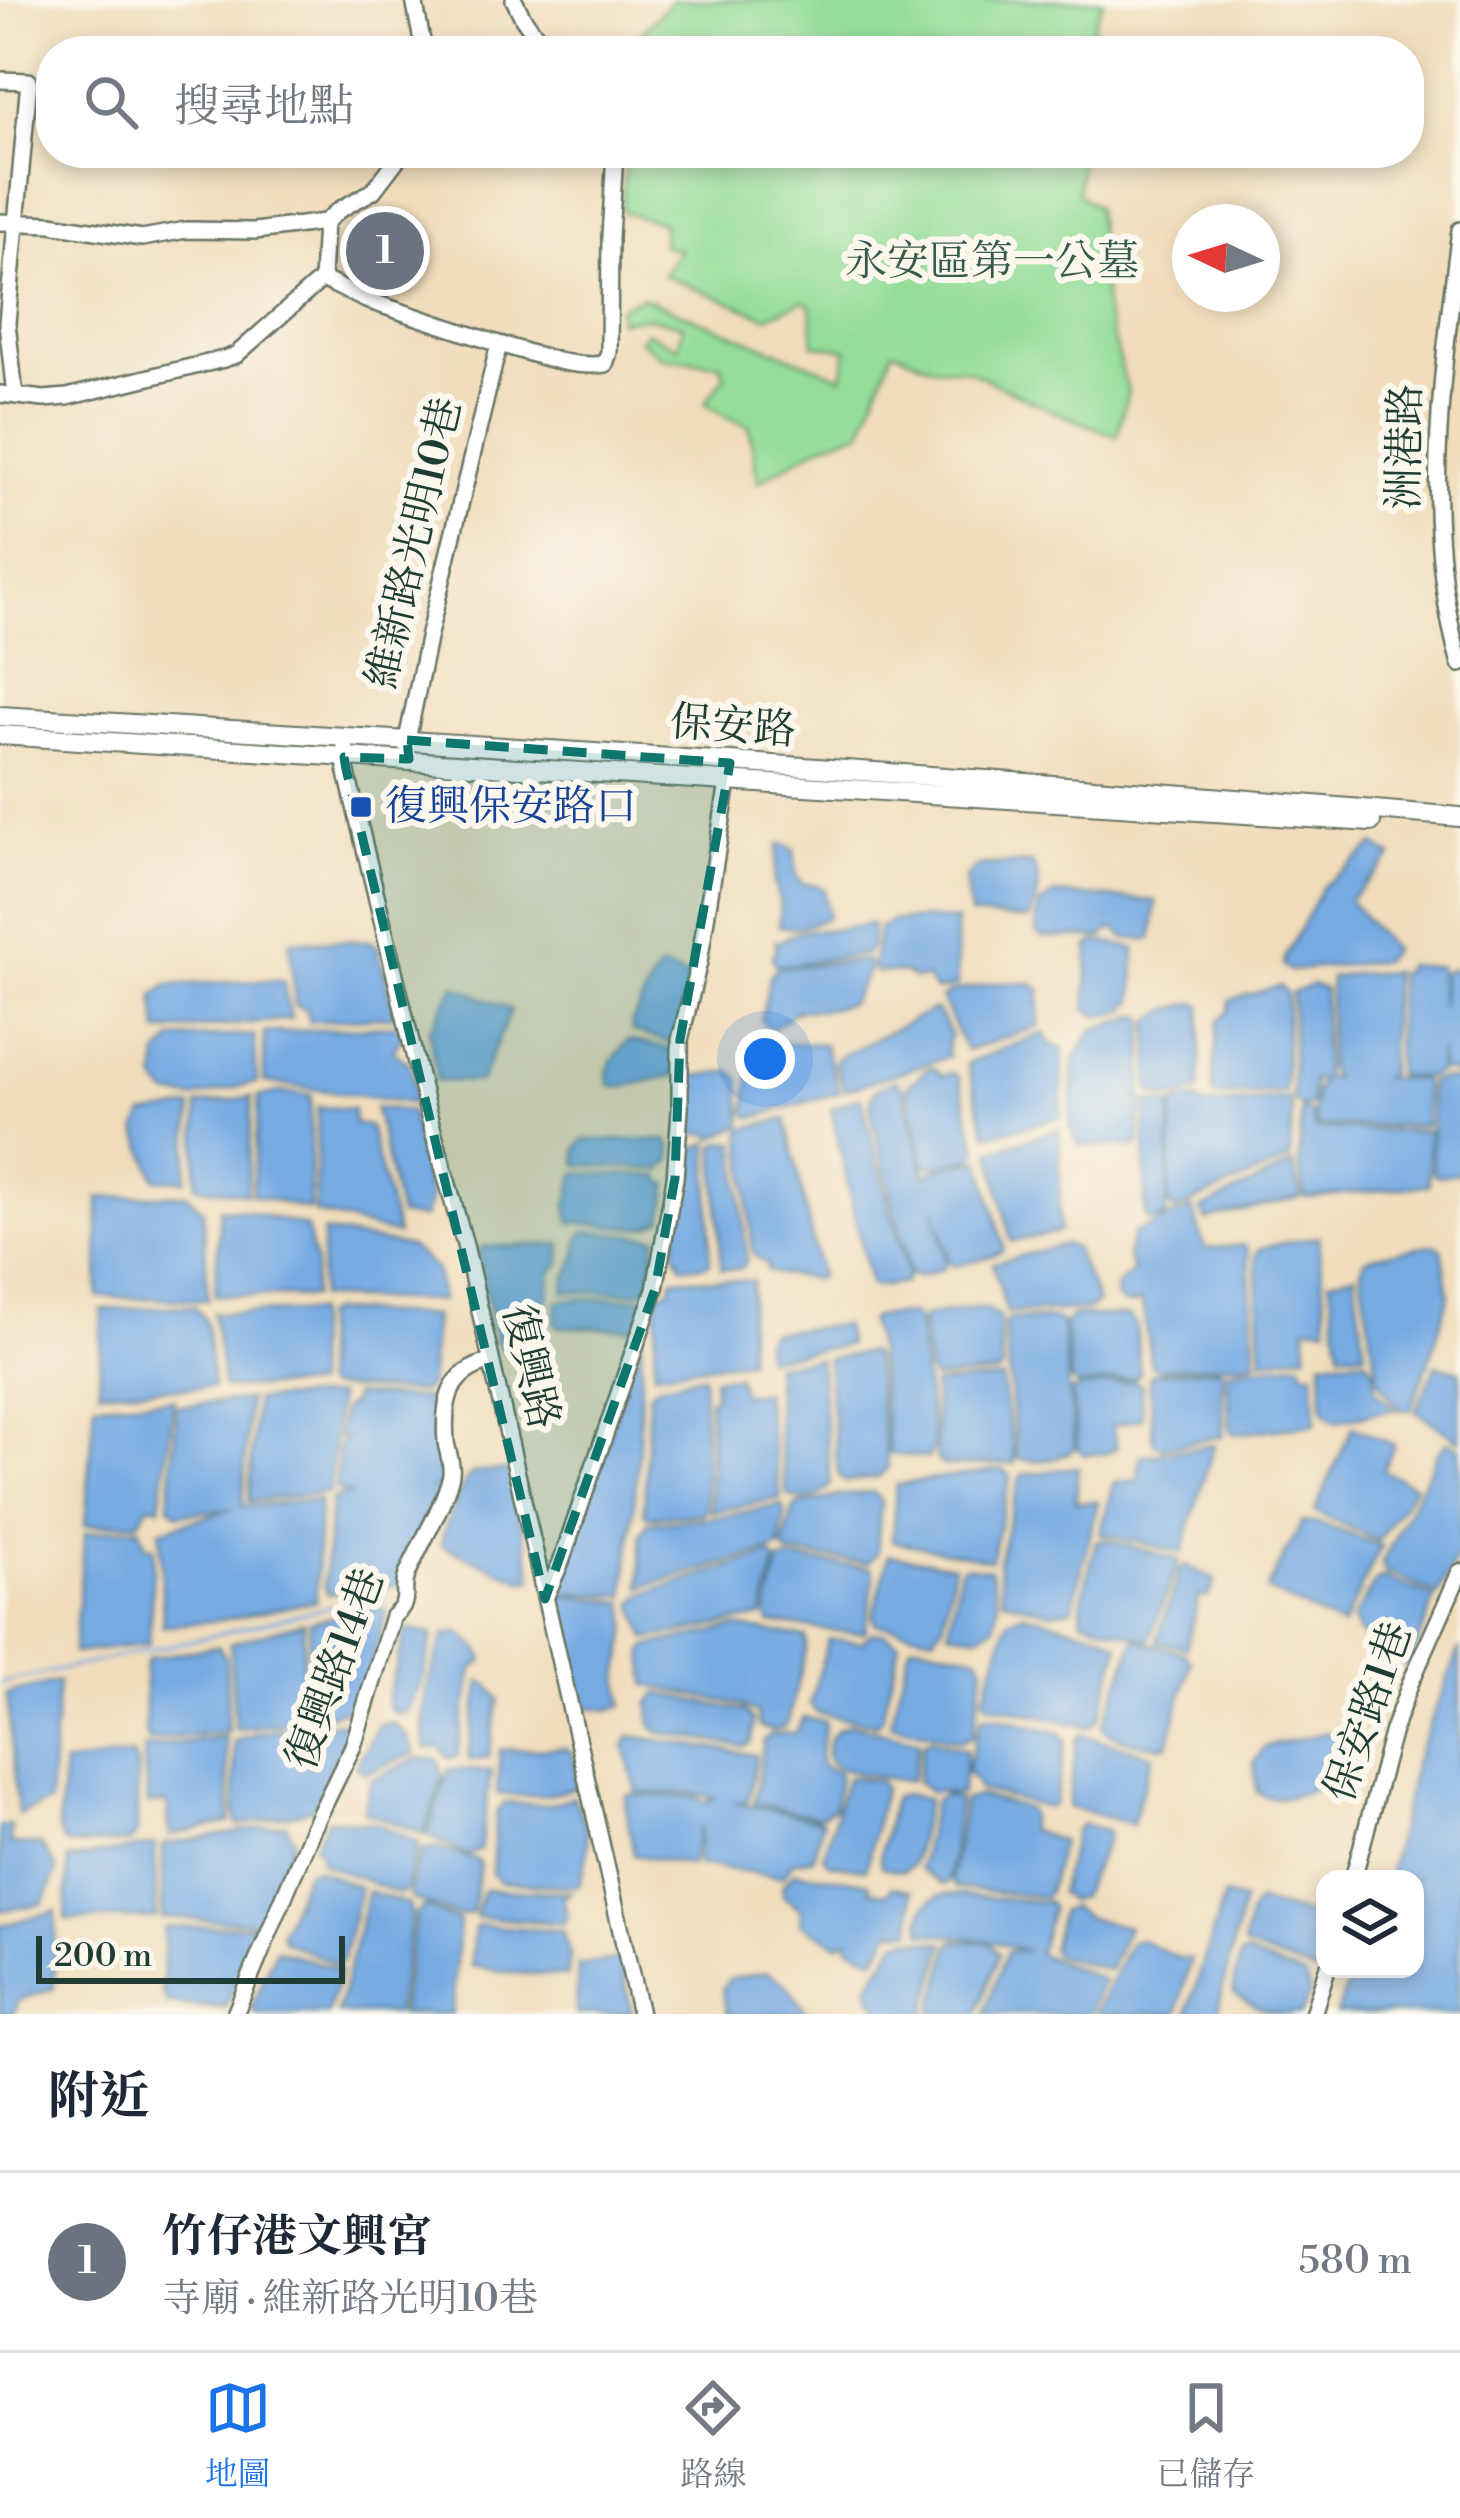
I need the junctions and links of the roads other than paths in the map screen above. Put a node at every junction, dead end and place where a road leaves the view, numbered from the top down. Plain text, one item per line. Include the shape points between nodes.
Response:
1 (414, 0) edge
2 (514, 0) edge
3 (421, 36) edge
4 (536, 36) edge
5 (0, 80) edge
6 (391, 168) edge
7 (614, 168) edge
8 (8, 221) edge
9 (325, 222) junction
10 (1460, 230) edge
11 (322, 279) junction
12 (499, 344) junction
13 (7, 394) edge
14 (1460, 664) edge
15 (0, 716) edge
16 (0, 735) edge
17 (345, 747) junction
18 (408, 750) junction
19 (730, 771) junction
20 (1460, 817) edge
21 (1460, 829) edge
22 (491, 1362) junction
23 (1460, 1572) edge
24 (545, 1599) junction
25 (1355, 1870) edge
26 (1324, 1978) edge
27 (235, 2014) edge
28 (640, 2014) edge
29 (1313, 2014) edge

1 - 3 street
2 - 4 street
5 - 8 street via 29,81
6 - 9 street via 373,191
7 - 12 street via 605,364 572,364
8 - 9 street via 135,238
8 - 13 street
9 - 11 street
10 - 14 street, 洲港路 via 1438,476 1442,562
11 - 12 street
11 - 13 street via 236,355 67,397
12 - 18 street, 維新路光明10巷
15 - 17 main road, 保安路
16 - 17 main road, 保安路
17 - 18 main road, 保安路
17 - 22 street, 復興路
18 - 19 main road, 保安路
19 - 20 main road, 保安路
19 - 21 main road, 保安路
19 - 24 street via 680,1040 675,1178 655,1289
22 - 24 street, 復興路
22 - 27 street, 復興路14巷 via 464,1372 449,1394 452,1475 405,1580 404,1607 393,1616 353,1746
23 - 25 street, 保安路1巷 via 1393,1730
24 - 28 street, 復興路
26 - 29 street

